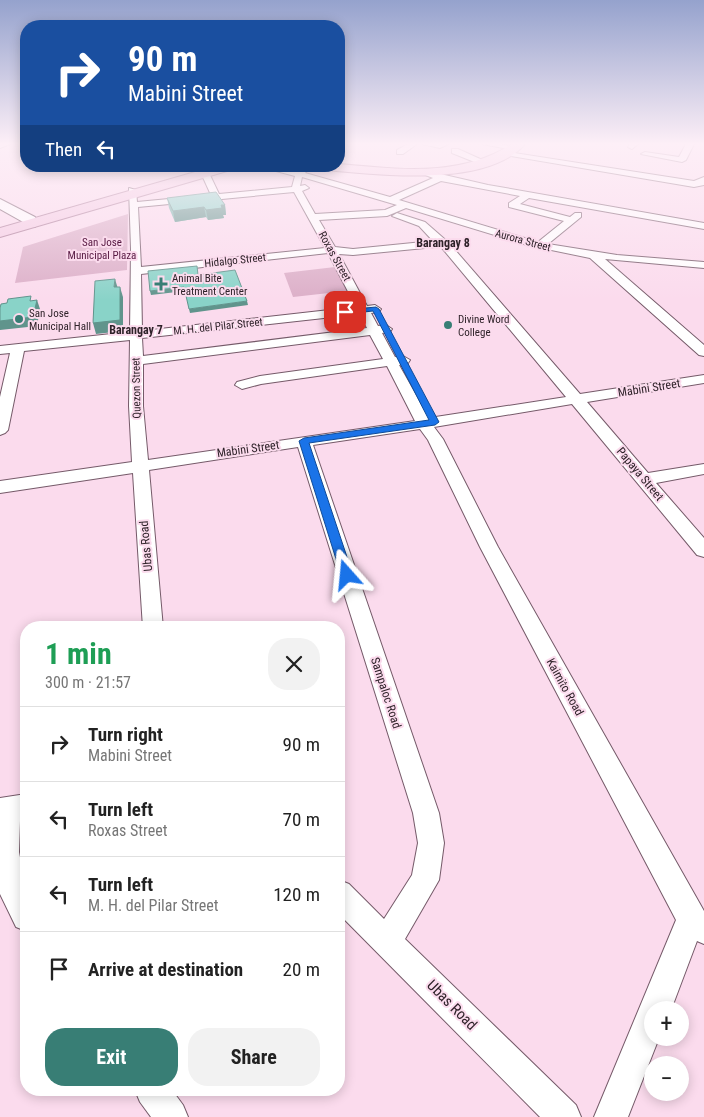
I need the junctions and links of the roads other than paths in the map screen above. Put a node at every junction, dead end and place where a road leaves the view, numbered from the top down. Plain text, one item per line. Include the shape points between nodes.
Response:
1 (133, 196) joint
2 (309, 196) edge
3 (374, 196) edge
4 (401, 196) edge
5 (525, 196) edge
6 (533, 196) edge
7 (390, 201) junction
8 (0, 203) edge
9 (406, 206) junction
10 (589, 206) junction
11 (387, 212) junction
12 (317, 216) junction
13 (447, 218) junction
14 (571, 220) junction
15 (30, 222) junction
16 (424, 226) junction
17 (704, 226) edge
18 (0, 228) edge
19 (0, 233) edge
20 (442, 244) junction
21 (540, 245) junction
22 (336, 250) junction
23 (593, 255) junction
24 (704, 264) edge
25 (135, 271) junction
26 (370, 310) junction
27 (381, 330) junction
28 (135, 334) junction
29 (18, 348) junction
30 (0, 350) edge
31 (704, 352) edge
32 (136, 361) junction
33 (397, 361) junction
34 (704, 379) edge
35 (242, 385) dead end
36 (576, 398) junction
37 (431, 428) junction
38 (0, 430) edge
39 (304, 441) junction
40 (140, 465) junction
41 (704, 469) edge
42 (645, 480) junction
43 (0, 487) edge
44 (704, 550) edge
45 (152, 621) edge
46 (11, 810) edge
47 (345, 900) edge
48 (20, 908) edge
49 (698, 924) edge
50 (387, 941) junction
51 (660, 1001) edge
52 (644, 1035) edge
53 (156, 1096) edge
54 (171, 1117) edge
55 (564, 1117) edge
56 (611, 1117) edge

1 - 15 main road
1 - 25 street, Quezon Street
2 - 12 street, Roxas Street
3 - 7 street, Aurora Street
4 - 7 street
5 - 14 street via 512,205
6 - 10 street
7 - 9 street, Aurora Street
8 - 15 street
9 - 11 street
9 - 13 street, Aurora Street
10 - 14 street
10 - 17 street
11 - 12 street
11 - 16 street
12 - 22 street, Roxas Street
13 - 16 street
13 - 21 street, Aurora Street
14 - 21 street
15 - 18 main road
15 - 19 main road
16 - 20 street, Papaya Street
20 - 22 street, Hidalgo Street via 353,252
20 - 36 street, Papaya Street
21 - 23 street, Aurora Street
22 - 25 street, Hidalgo Street
22 - 26 street, Roxas Street
23 - 24 street, Aurora Street
23 - 31 street
25 - 28 street, Quezon Street
26 - 27 street, Roxas Street
26 - 28 street, M. H. del Pilar Street
27 - 32 street
27 - 33 street, Roxas Street
28 - 29 street, M. H. del Pilar Street
28 - 32 street, Quezon Street
29 - 30 street, M. H. del Pilar Street
29 - 38 street
32 - 40 street, Quezon Street
33 - 35 street
33 - 37 street, Roxas Street
34 - 36 street, Mabini Street
36 - 37 street, Mabini Street
36 - 42 street, Papaya Street
37 - 39 street, Mabini Street
37 - 49 street, Kaimito Road via 489,547
39 - 40 street, Mabini Street
39 - 50 street, Sampaloc Road via 426,813 431,843 425,880
40 - 43 street, Mabini Street
40 - 45 street, Ubas Road
41 - 42 street
42 - 44 street, Papaya Street
46 - 48 street via 4,835 8,876
47 - 50 street, Ubas Road
49 - 51 street
50 - 55 street, Ubas Road
52 - 56 street
53 - 54 street

